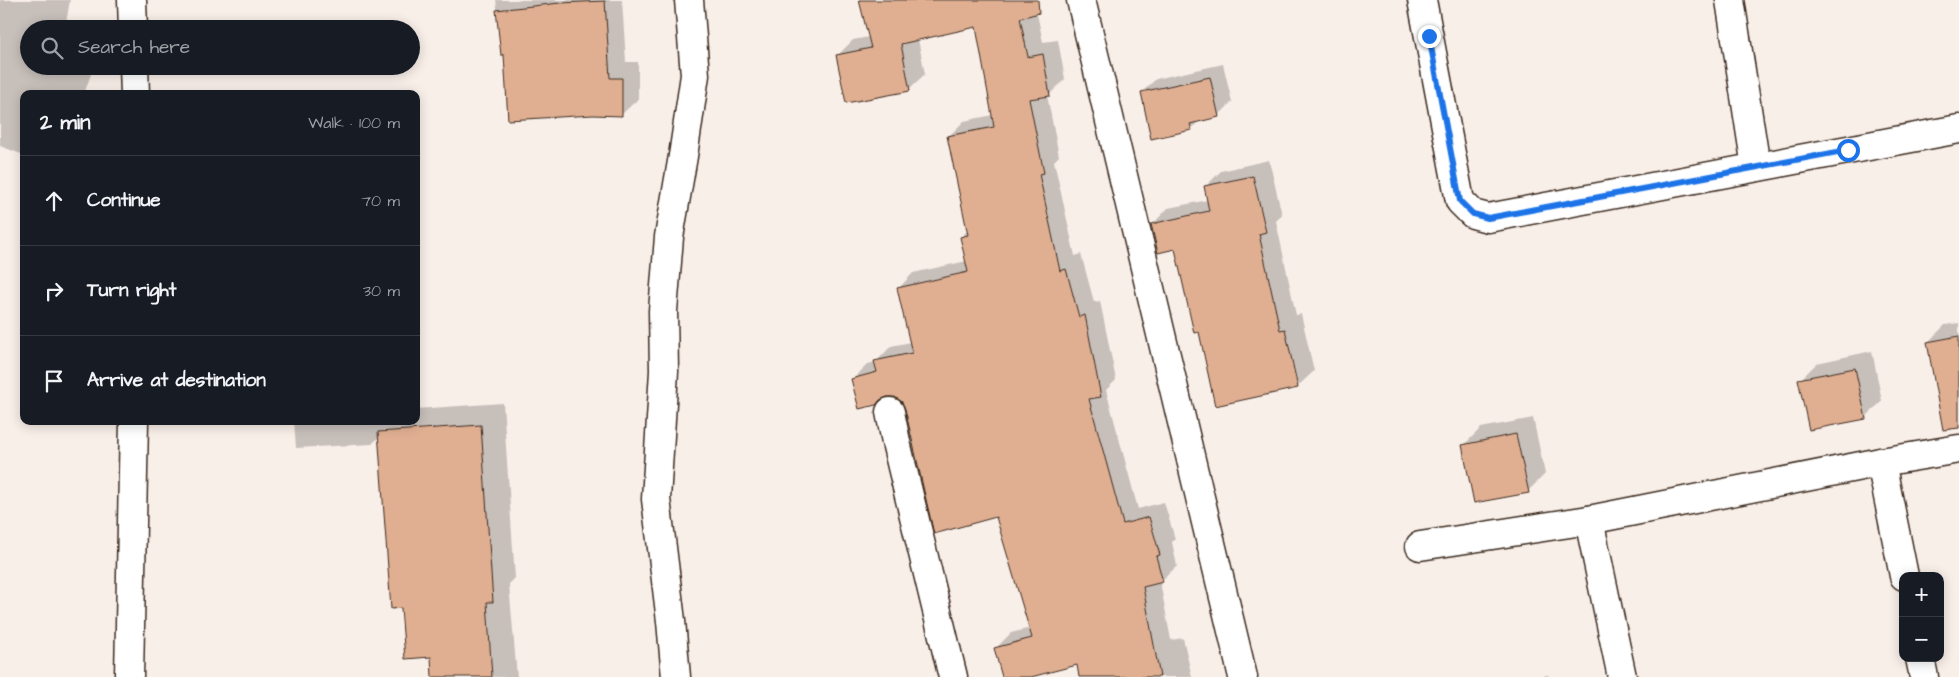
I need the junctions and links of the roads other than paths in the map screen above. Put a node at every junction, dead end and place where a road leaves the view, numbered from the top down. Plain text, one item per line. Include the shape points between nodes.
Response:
1 (132, 0) edge
2 (689, 0) edge
3 (1081, 0) edge
4 (1422, 0) edge
5 (1730, 0) edge
6 (133, 20) edge
7 (134, 75) edge
8 (135, 90) edge
9 (1959, 128) edge
10 (1756, 167) junction
11 (890, 412) dead end
12 (134, 425) edge
13 (1959, 449) edge
14 (1881, 462) junction
15 (1590, 520) junction
16 (1420, 546) dead end
17 (1903, 572) edge
18 (1921, 662) edge
19 (129, 677) edge
20 (676, 677) edge
21 (953, 677) edge
22 (1243, 677) edge
23 (1622, 677) edge
24 (1924, 677) edge

1 - 6 street
2 - 20 street via 695,75 669,237 656,499
3 - 22 street
4 - 10 street via 1460,201 1473,214 1488,218
5 - 10 street
7 - 8 street
9 - 10 street
11 - 21 street
12 - 19 street
13 - 14 street
14 - 15 street
14 - 17 street
15 - 16 street
15 - 23 street
18 - 24 street

